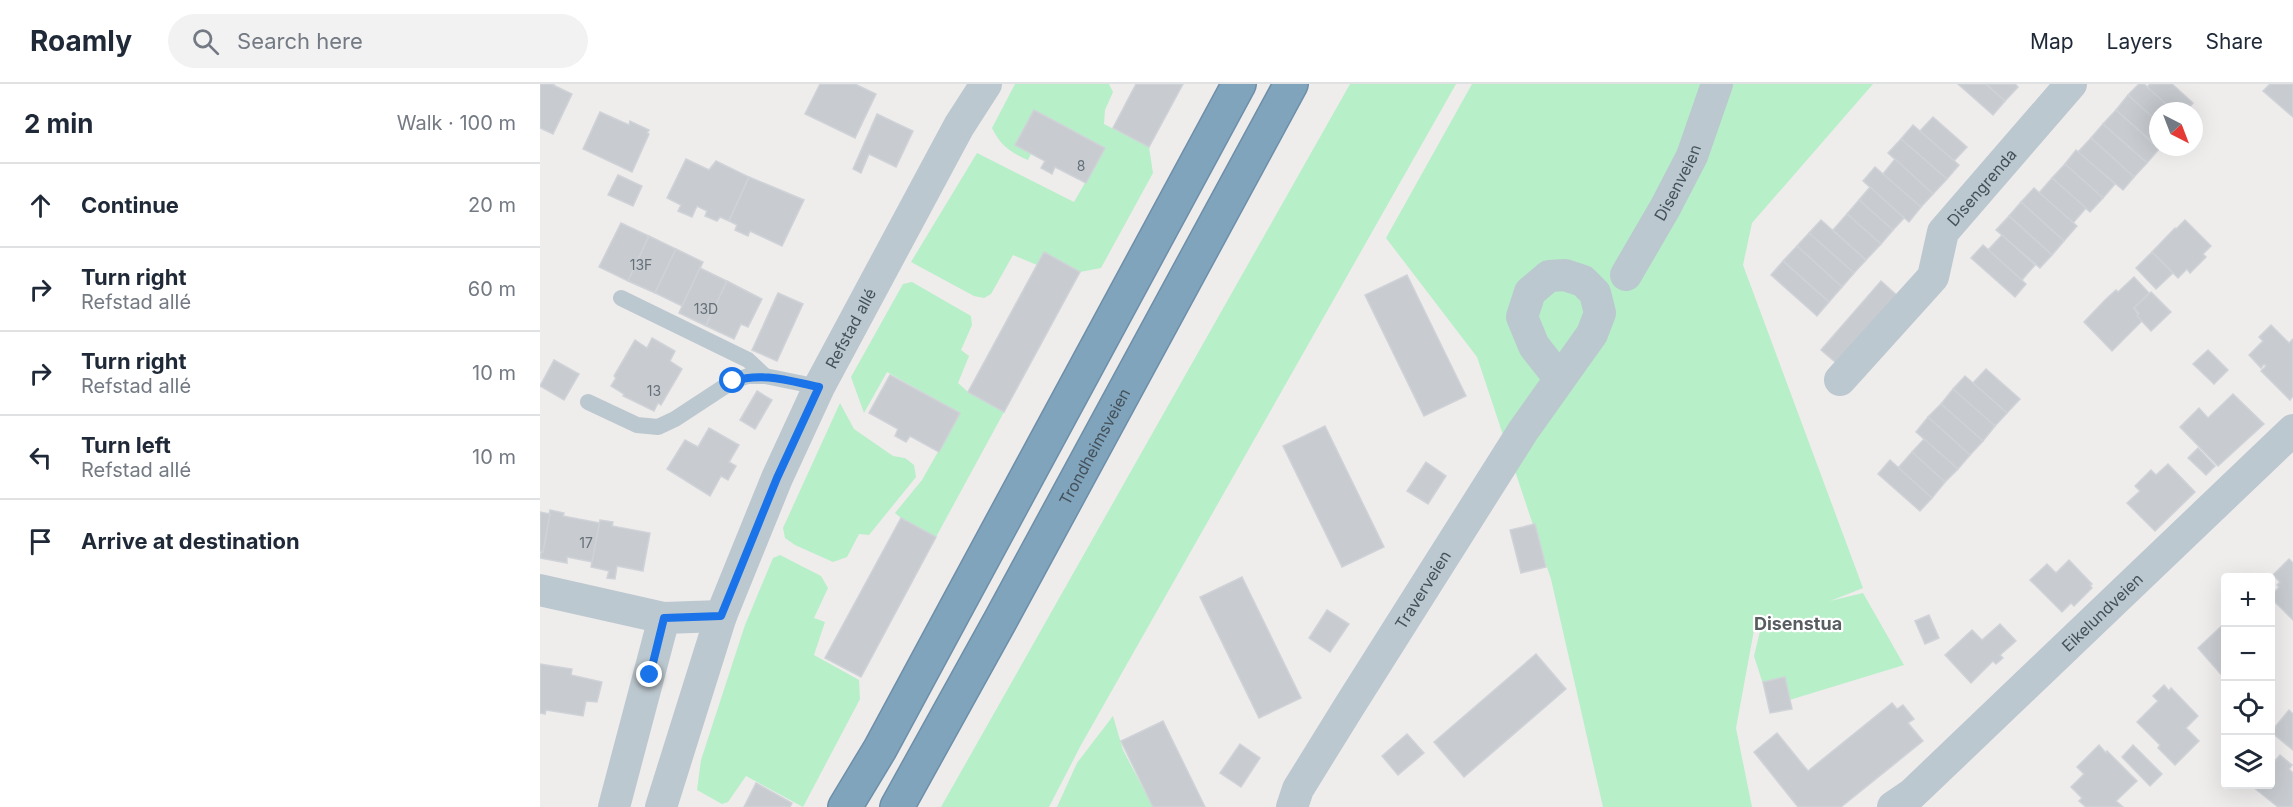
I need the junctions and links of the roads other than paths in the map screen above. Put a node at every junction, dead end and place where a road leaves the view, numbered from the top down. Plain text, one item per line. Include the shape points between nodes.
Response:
1 (986, 84) edge
2 (1239, 84) edge
3 (1291, 84) edge
4 (1717, 84) edge
5 (2071, 84) edge
6 (1626, 275) dead end
7 (621, 298) dead end
8 (765, 376) junction
9 (1560, 379) dead end
10 (1840, 380) dead end
11 (819, 387) junction
12 (588, 402) dead end
13 (2293, 430) edge
14 (540, 590) edge
15 (721, 616) junction
16 (664, 618) junction
17 (1906, 803) edge
18 (614, 807) edge
19 (661, 807) edge
20 (845, 807) edge
21 (897, 807) edge
22 (1292, 807) edge

1 - 11 street, Refstad allé via 959,126
2 - 20 highway
3 - 21 highway, Trondheimsveien
4 - 6 street, Disenveien via 1692,156
5 - 10 street, Disengrenda via 1943,232 1933,278
7 - 8 lane via 748,360
8 - 11 lane
8 - 12 lane via 733,381 658,427 637,425
9 - 22 street, Traverveien via 1350,705 1298,789
11 - 15 street, Refstad allé
13 - 17 street, Eikelundveien
14 - 16 street
15 - 16 street
15 - 19 street, Refstad allé
16 - 18 street

